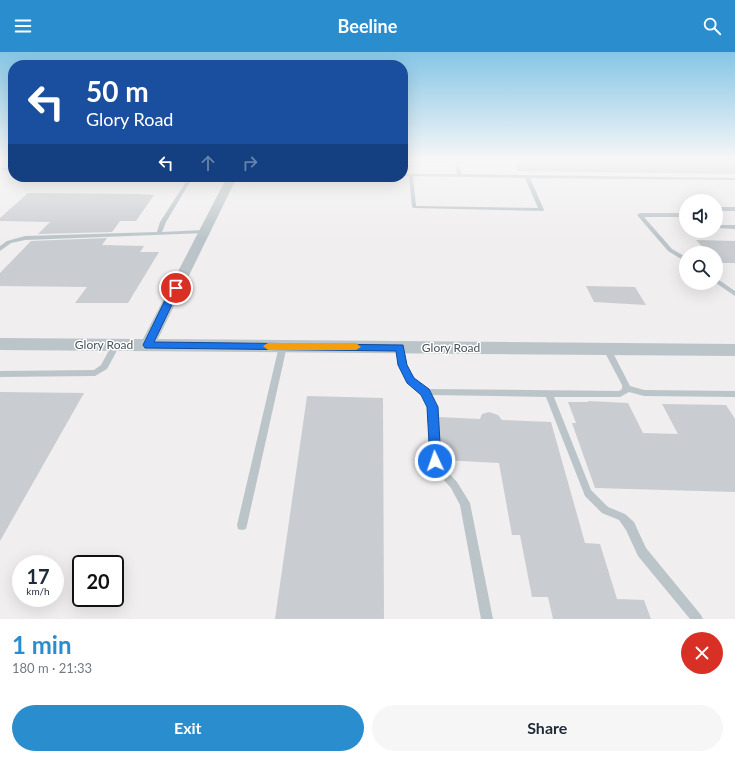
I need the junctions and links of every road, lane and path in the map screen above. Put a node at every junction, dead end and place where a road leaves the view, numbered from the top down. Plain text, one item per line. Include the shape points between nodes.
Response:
1 (185, 186) edge
2 (227, 186) edge
3 (412, 186) edge
4 (531, 186) edge
5 (723, 209) edge
6 (735, 210) edge
7 (679, 215) edge
8 (723, 226) edge
9 (735, 227) edge
10 (203, 232) junction
11 (159, 233) junction
12 (0, 248) edge
13 (679, 256) edge
14 (723, 285) edge
15 (735, 294) edge
16 (1, 345) edge
17 (116, 345) junction
18 (148, 345) junction
19 (283, 346) junction
20 (400, 347) junction
21 (607, 349) junction
22 (735, 350) edge
23 (0, 374) edge
24 (626, 388) junction
25 (425, 392) junction
26 (549, 393) junction
27 (735, 394) edge
28 (242, 525) dead end
29 (487, 619) edge
30 (697, 619) edge

1 - 11 lane
2 - 10 street
3 - 4 lane via 414,208 541,210
5 - 6 lane
7 - 13 lane via 640,215 670,250
8 - 9 lane
10 - 11 lane
10 - 18 street
11 - 12 lane via 25,238 9,242
14 - 15 lane
16 - 17 street, Glory Road
17 - 18 street, Glory Road
17 - 23 lane via 104,367 95,373
18 - 19 street, Glory Road
19 - 20 street, Glory Road
19 - 28 lane
20 - 21 street, Glory Road
20 - 25 lane via 402,365 410,380
21 - 22 street, Glory Road
21 - 24 lane
24 - 26 lane via 626,391 620,394
24 - 27 lane via 644,393
25 - 26 lane
25 - 29 lane via 432,407 435,461 466,503
26 - 30 lane via 588,493 606,510 622,517 630,526 642,552

